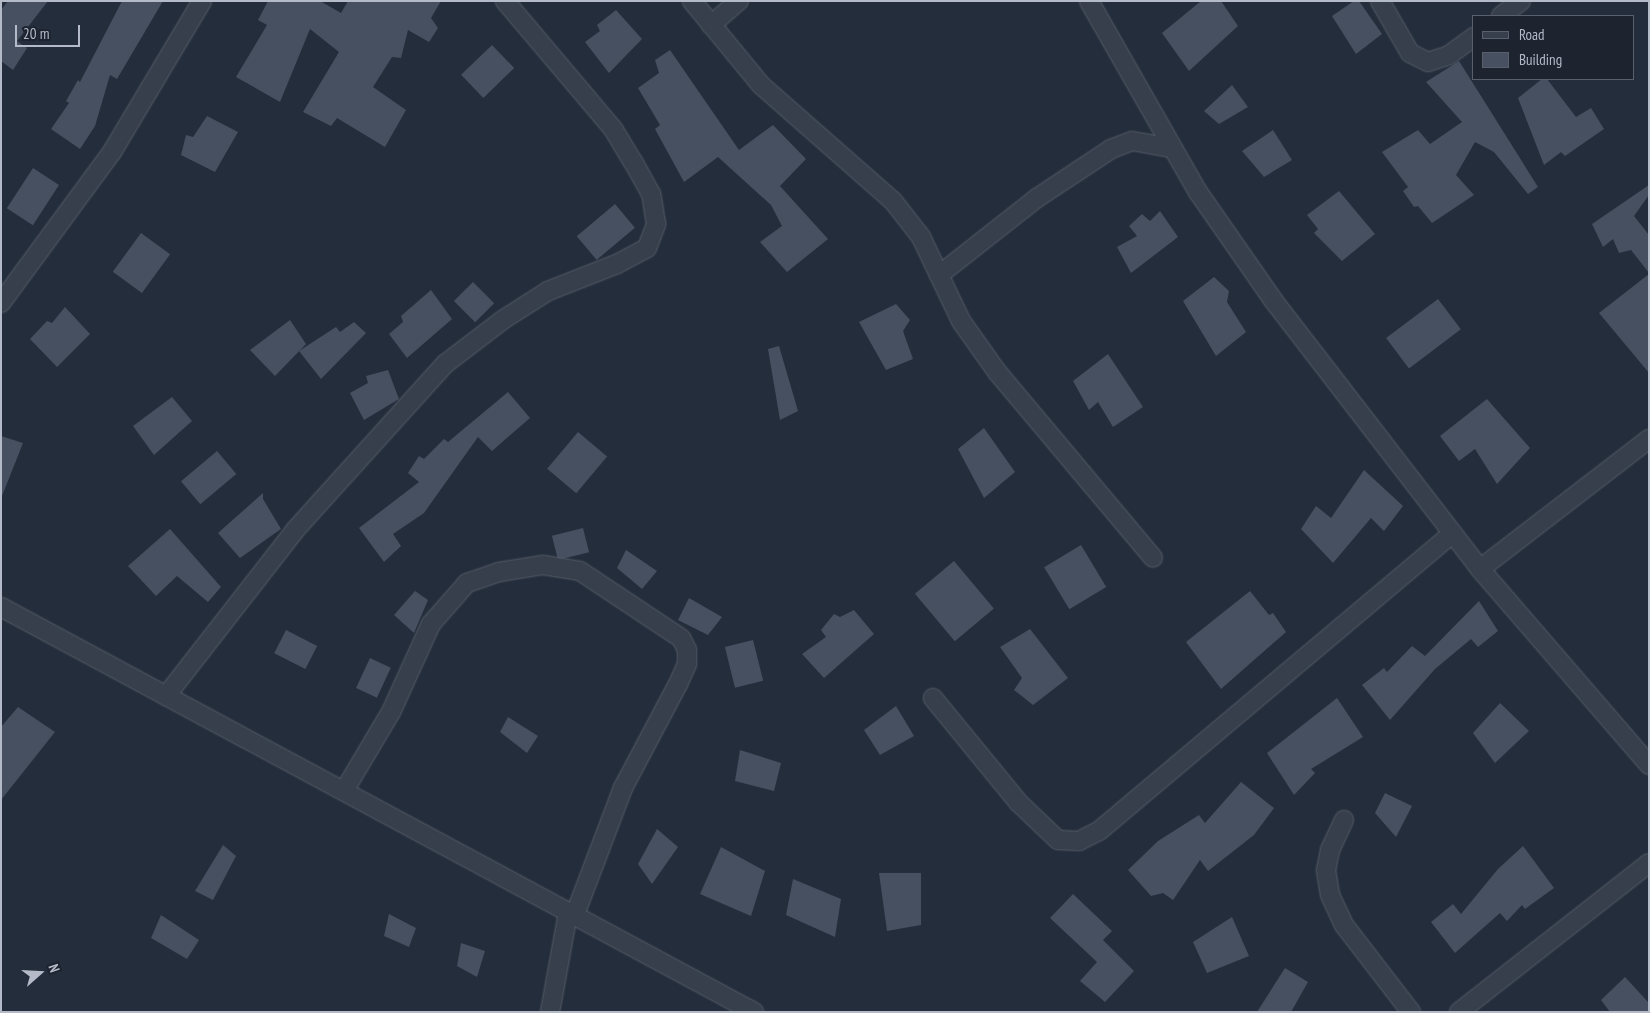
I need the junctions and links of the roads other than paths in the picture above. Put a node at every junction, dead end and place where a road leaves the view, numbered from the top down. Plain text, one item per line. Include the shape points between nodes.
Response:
1 (202, 1) edge
2 (505, 1) edge
3 (692, 1) edge
4 (739, 1) edge
5 (1089, 1) edge
6 (1380, 1) edge
7 (1521, 1) edge
8 (1502, 15) edge
9 (711, 25) junction
10 (1472, 38) edge
11 (1172, 148) junction
12 (939, 275) junction
13 (1, 303) edge
14 (1649, 439) edge
15 (1452, 534) junction
16 (1153, 558) dead end
17 (1480, 569) junction
18 (1, 607) edge
19 (166, 696) junction
20 (933, 698) dead end
21 (1649, 765) edge
22 (344, 791) junction
23 (1344, 820) dead end
24 (1649, 863) edge
25 (571, 915) junction
26 (745, 1010) edge
27 (550, 1012) edge
28 (1411, 1012) edge
29 (1459, 1012) edge

1 - 13 street via 112,152
2 - 19 street via 614,130 633,162 650,194 656,224 647,248 548,292 504,319 445,364 295,530
3 - 9 street
4 - 9 street
5 - 11 street
6 - 10 street via 1410,53 1428,62 1449,55
7 - 8 street
9 - 12 street via 762,85 893,202 921,237
11 - 12 street via 1132,141 1111,149 1037,198
11 - 15 street via 1228,238
12 - 16 street via 961,321 998,372
14 - 17 street
15 - 17 street
15 - 20 street via 1099,831 1079,841 1058,840 1051,834 1019,802
17 - 21 street
18 - 19 street
19 - 22 street
22 - 25 street
22 - 25 street via 391,712 431,624 466,584 499,572 543,565 580,571 681,638 688,650 687,664 623,788
23 - 28 street via 1330,850 1326,870 1330,895 1344,925
24 - 29 street
25 - 26 street
25 - 27 street

